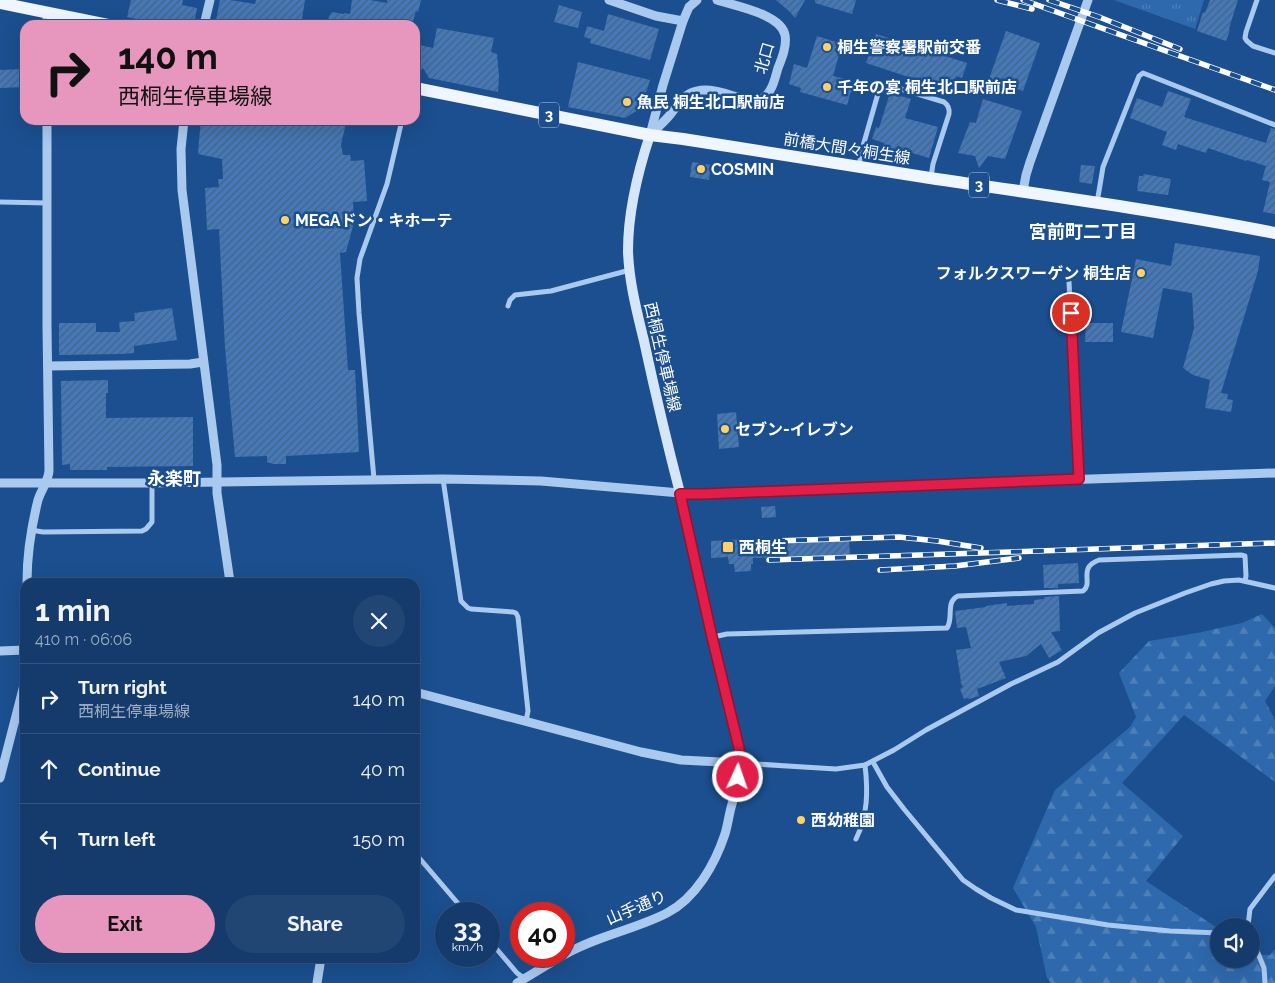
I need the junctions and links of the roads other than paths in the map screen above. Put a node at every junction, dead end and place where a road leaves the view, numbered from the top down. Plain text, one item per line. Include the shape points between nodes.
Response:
1 (210, 0) edge
2 (609, 0) edge
3 (697, 0) edge
4 (716, 0) edge
5 (1088, 0) edge
6 (1257, 0) edge
7 (0, 4) edge
8 (47, 19) edge
9 (205, 20) edge
10 (683, 22) junction
11 (1275, 53) edge
12 (420, 89) edge
13 (47, 125) edge
14 (183, 125) edge
15 (401, 125) edge
16 (1275, 126) edge
17 (650, 135) junction
18 (859, 167) junction
19 (931, 178) junction
20 (1023, 191) junction
21 (0, 202) edge
22 (48, 203) junction
23 (1097, 203) junction
24 (1275, 233) edge
25 (630, 270) junction
26 (1069, 282) dead end
27 (508, 306) dead end
28 (203, 362) junction
29 (48, 366) junction
30 (1275, 473) edge
31 (443, 479) junction
32 (1079, 479) junction
33 (374, 480) junction
34 (217, 482) junction
35 (152, 483) junction
36 (0, 484) edge
37 (46, 484) junction
38 (772, 491) joint
39 (680, 494) junction
40 (31, 530) junction
41 (27, 578) edge
42 (229, 578) edge
43 (1245, 581) junction
44 (1275, 588) edge
45 (712, 637) junction
46 (20, 650) edge
47 (0, 651) edge
48 (420, 693) edge
49 (20, 700) edge
50 (526, 721) junction
51 (873, 762) junction
52 (740, 763) junction
53 (866, 765) junction
54 (0, 778) edge
55 (856, 839) dead end
56 (420, 859) edge
57 (1275, 876) edge
58 (456, 902) edge
59 (1249, 918) edge
60 (1210, 933) edge
61 (575, 949) edge
62 (500, 953) edge
63 (1260, 958) edge
64 (320, 963) edge
65 (545, 967) edge
66 (521, 981) edge
67 (317, 983) edge
68 (1265, 983) edge

1 - 9 street
2 - 10 street
3 - 10 street via 689,7
4 - 17 street, 北口 / 北口 via 764,15 782,28 785,46 770,91 765,97 752,101 712,90 696,91 682,99
5 - 20 street via 1030,162
6 - 11 street via 1245,38 1253,46
7 - 8 main road
10 - 17 street
12 - 17 main road, 前橋大間々桐生線 / 3
13 - 22 street
14 - 28 street via 182,190
15 - 33 street via 387,184 358,269
16 - 23 street via 1143,73 1139,76 1103,167
17 - 18 main road, 前橋大間々桐生線 / 3
17 - 25 main road, 西桐生停車場線 via 630,226
18 - 19 main road, 前橋大間々桐生線 / 3
18 - 19 street via 881,87 891,86 948,104 949,114
19 - 20 main road, 前橋大間々桐生線 / 3
20 - 23 main road, 前橋大間々桐生線 / 3
21 - 22 street
22 - 29 street
23 - 24 main road, 前橋大間々桐生線 / 3
25 - 27 street via 551,291 515,295
25 - 39 main road, 西桐生停車場線 via 649,367
26 - 32 street
28 - 29 street
28 - 34 street
29 - 37 street via 49,471
30 - 32 street
31 - 33 street
31 - 39 street via 541,481
31 - 50 street via 461,601 471,609 512,612 518,617 528,711
32 - 38 street
33 - 34 street
34 - 35 street
34 - 42 street
35 - 37 street
35 - 40 street via 152,522 142,531
36 - 37 street
37 - 40 street
38 - 39 main road
39 - 45 street, 山手通り
40 - 41 street
43 - 44 street
43 - 45 street via 1245,556 1241,555 1099,560 1089,567 1086,573 1088,586 1083,591 953,598 947,628
43 - 51 street via 1211,584 1134,613 1098,633 1058,662 946,718
45 - 52 street, 山手通り
46 - 47 street
48 - 50 street
49 - 54 street
50 - 52 street via 681,760
51 - 53 street
51 - 60 street via 887,787 963,880 991,898 1016,910 1108,925
52 - 53 street via 833,769
52 - 61 street, 山手通り via 725,834 710,868 692,892 668,912
53 - 55 street via 867,798 864,820
56 - 58 street
57 - 59 street via 1250,909
62 - 66 street
63 - 68 street
64 - 67 street
65 - 66 street, 山手通り

